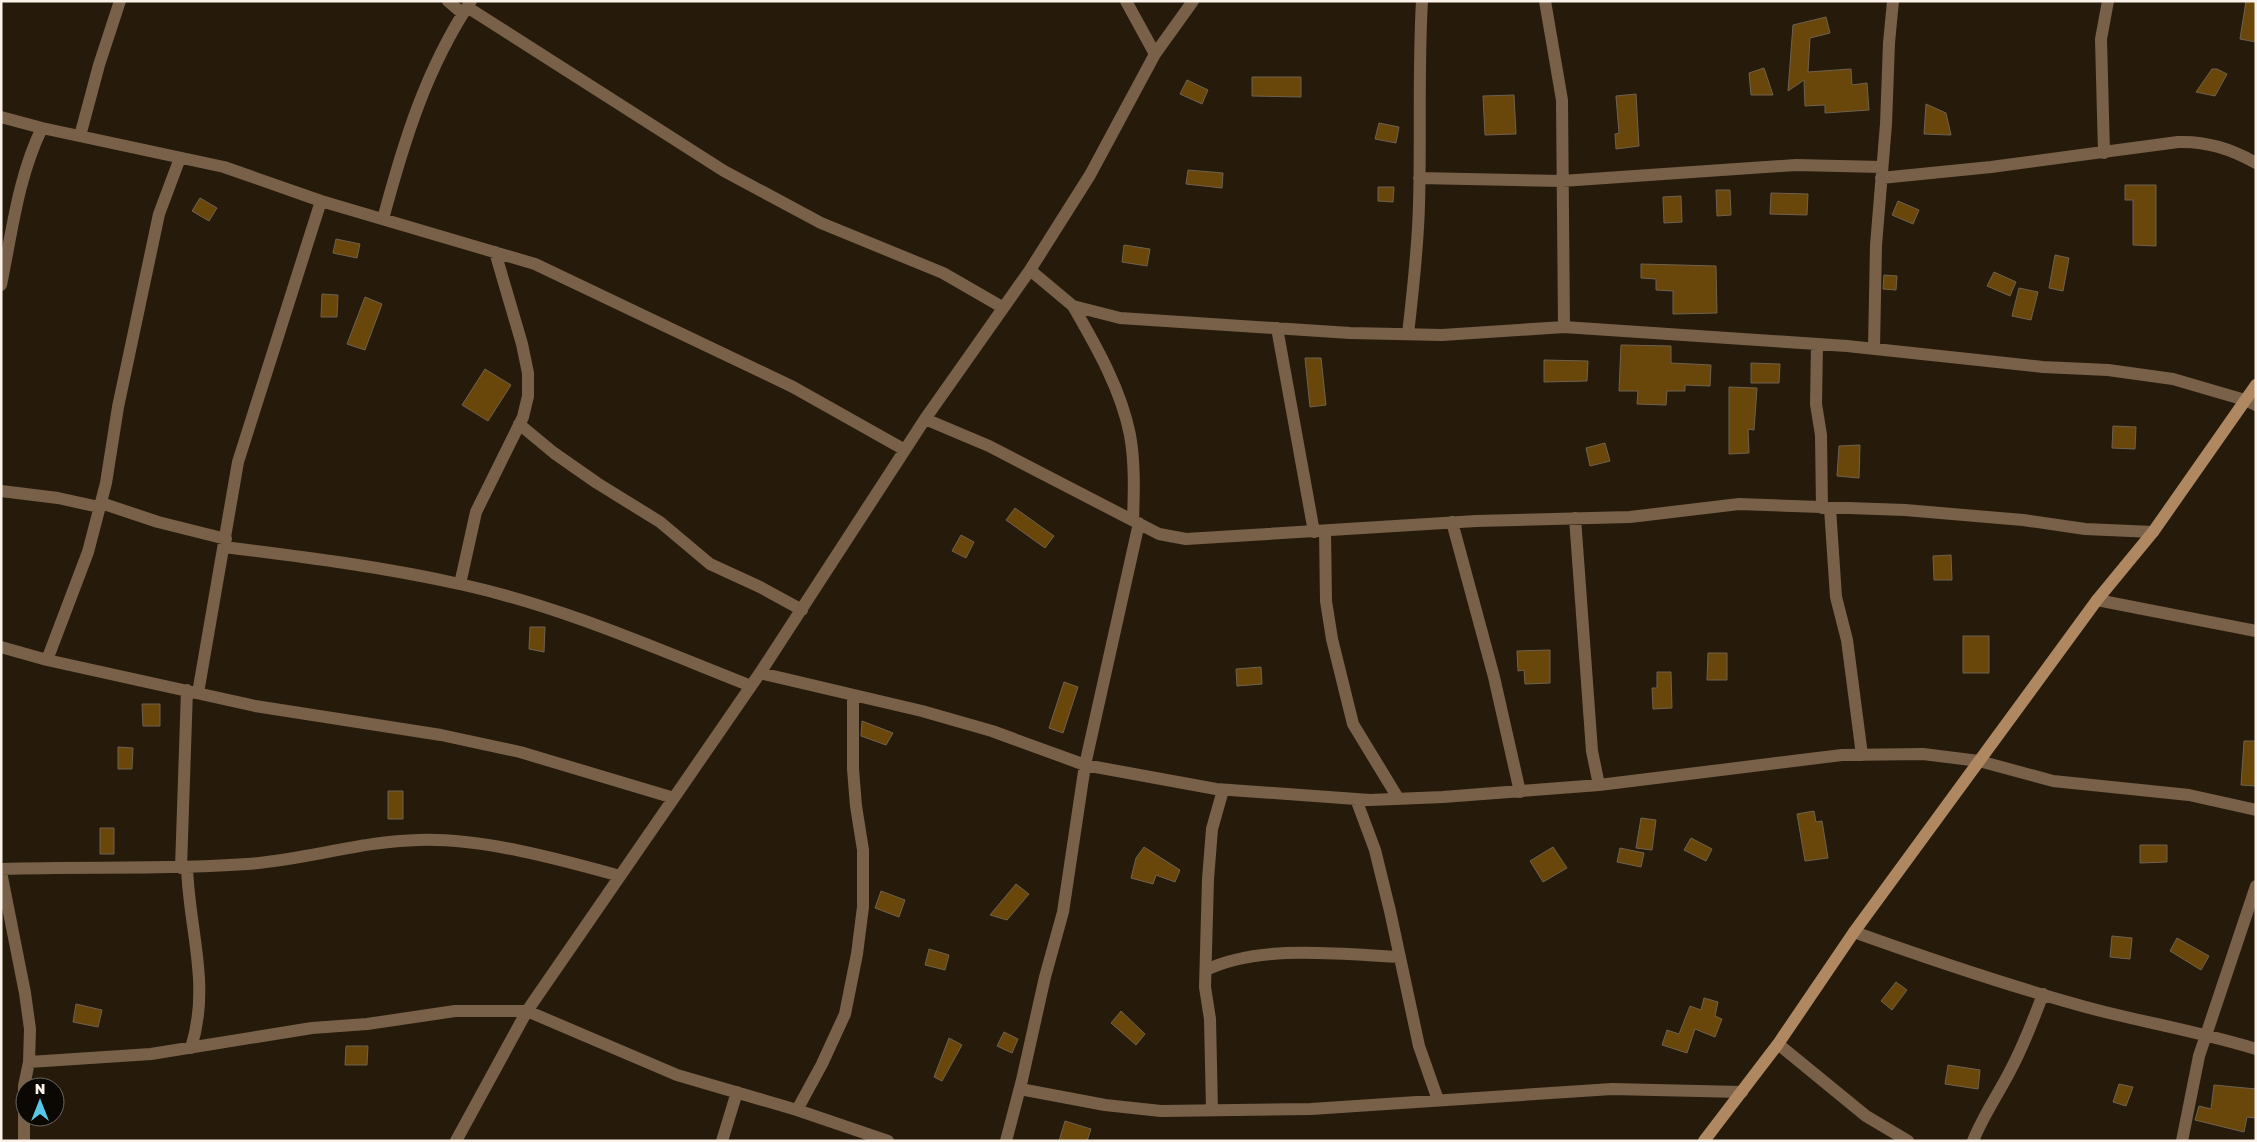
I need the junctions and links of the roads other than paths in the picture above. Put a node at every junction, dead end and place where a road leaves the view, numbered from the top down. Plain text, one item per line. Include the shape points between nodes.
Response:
1 (120, 1) edge
2 (448, 1) edge
3 (1126, 1) edge
4 (1193, 1) edge
5 (1422, 1) edge
6 (1545, 1) edge
7 (1893, 1) edge
8 (2108, 1) edge
9 (467, 7) edge
10 (1155, 54) junction
11 (1, 117) edge
12 (42, 128) junction
13 (80, 136) junction
14 (2104, 153) junction
15 (180, 158) junction
16 (2256, 164) edge
17 (1882, 172) junction
18 (1419, 178) junction
19 (1562, 181) junction
20 (321, 201) junction
21 (383, 219) junction
22 (495, 252) junction
23 (1030, 270) junction
24 (1, 285) edge
25 (1073, 306) junction
26 (1002, 307) junction
27 (1564, 327) junction
28 (1277, 328) junction
29 (1408, 334) junction
30 (1817, 344) junction
31 (1874, 348) junction
32 (2256, 385) edge
33 (2250, 402) edge
34 (925, 419) junction
35 (519, 424) junction
36 (905, 450) junction
37 (1, 490) edge
38 (100, 505) junction
39 (1826, 508) junction
40 (1576, 518) junction
41 (1136, 522) junction
42 (1452, 522) junction
43 (1320, 531) junction
44 (2153, 532) junction
45 (225, 543) junction
46 (460, 584) junction
47 (2098, 600) junction
48 (802, 610) junction
49 (2256, 631) edge
50 (1, 647) edge
51 (47, 660) junction
52 (760, 673) junction
53 (751, 686) junction
54 (192, 692) junction
55 (853, 695) junction
56 (1862, 755) junction
57 (1980, 761) junction
58 (1085, 765) junction
59 (1599, 785) junction
60 (1223, 790) junction
61 (1520, 792) junction
62 (674, 798) junction
63 (1398, 798) junction
64 (1356, 799) junction
65 (2256, 810) edge
66 (184, 868) junction
67 (1, 871) edge
68 (620, 876) junction
69 (2256, 886) edge
70 (1854, 932) junction
71 (1400, 957) junction
72 (1206, 970) junction
73 (2043, 994) junction
74 (527, 1011) junction
75 (2206, 1033) junction
76 (1778, 1044) junction
77 (191, 1048) junction
78 (2256, 1049) edge
79 (29, 1062) junction
80 (1020, 1089) junction
81 (737, 1092) junction
82 (1742, 1092) junction
83 (1438, 1100) junction
84 (797, 1110) junction
85 (1212, 1110) junction
86 (24, 1141) edge
87 (456, 1141) edge
88 (722, 1141) edge
89 (888, 1141) edge
90 (1006, 1141) edge
91 (1704, 1141) edge
92 (1908, 1141) edge
93 (1973, 1141) edge
94 (2182, 1141) edge

1 - 13 street
2 - 9 street
3 - 10 street
4 - 10 street
5 - 18 street
6 - 19 street via 1562,100
7 - 17 street
8 - 14 street via 2101,39
9 - 21 street via 450,33 422,91
9 - 26 street via 724,171 821,223 943,273
10 - 23 street via 1090,175
11 - 12 street
12 - 13 street
12 - 24 street via 32,148 20,189
13 - 15 street
14 - 16 street via 2155,144 2198,142 2233,150
14 - 17 street
15 - 20 street via 224,167
15 - 38 street via 159,214
17 - 19 street via 1796,166
17 - 31 street via 1876,244
18 - 19 street
18 - 29 street via 1417,257
19 - 27 street
20 - 21 street
20 - 45 street via 238,462
21 - 22 street
22 - 35 street via 528,373 528,396
22 - 36 street via 535,264 607,296 793,387
23 - 25 street
23 - 26 street
25 - 28 street via 1120,318
25 - 41 street via 1114,383 1130,435
26 - 34 street
27 - 29 street via 1442,335
27 - 30 street
28 - 29 street
28 - 43 street
30 - 31 street
30 - 39 street via 1816,404
31 - 33 street via 2173,379
32 - 33 street
33 - 44 street
34 - 36 street
34 - 41 street via 989,446
35 - 46 street via 476,512
35 - 48 street via 597,483 660,522 710,564
36 - 48 street
37 - 38 street
38 - 45 street
38 - 51 street via 88,552
39 - 40 street via 1739,504 1630,517
39 - 44 street via 1905,510 2085,529
39 - 56 street via 1836,598 1847,640
40 - 42 street
40 - 59 street via 1592,751
41 - 43 street via 1159,534 1186,539
41 - 58 street
42 - 43 street
42 - 61 street via 1494,677
43 - 63 street via 1332,639 1350,716 1370,756
44 - 47 street
45 - 46 street
45 - 54 street
46 - 53 street via 610,630
47 - 49 street
47 - 57 street
48 - 52 street
50 - 51 street
51 - 54 street
52 - 53 street
52 - 55 street
53 - 62 street
54 - 62 street via 255,706 441,734 520,752
54 - 66 street
55 - 58 street via 992,731
55 - 84 street via 854,788 862,850 862,907 857,954 845,1014
56 - 57 street via 1923,754
56 - 59 street
57 - 65 street via 2052,781 2190,795
57 - 70 street
58 - 60 street
58 - 80 street via 1063,912
59 - 61 street
60 - 64 street
60 - 72 street via 1212,829
61 - 63 street
62 - 68 street
63 - 64 street
64 - 71 street via 1375,850
66 - 67 street
66 - 68 street via 278,861 340,849 419,840 464,842 510,850
66 - 77 street via 201,991
67 - 79 street via 26,993
68 - 74 street
69 - 75 street
70 - 73 street via 1985,978
70 - 76 street
71 - 72 street via 1263,956 1225,961
71 - 83 street via 1419,1046
72 - 85 street
73 - 75 street via 2101,1011
73 - 93 street via 2028,1035 1982,1118
74 - 77 street via 454,1012 312,1028
74 - 81 street via 677,1075
74 - 87 street
75 - 78 street
75 - 94 street
76 - 82 street
76 - 92 street via 1866,1116
77 - 79 street via 151,1054
79 - 86 street via 24,1086
80 - 85 street via 1114,1106 1161,1111
80 - 90 street
81 - 84 street
81 - 88 street
82 - 83 street via 1612,1089
82 - 91 street
83 - 85 street via 1312,1109
84 - 89 street

